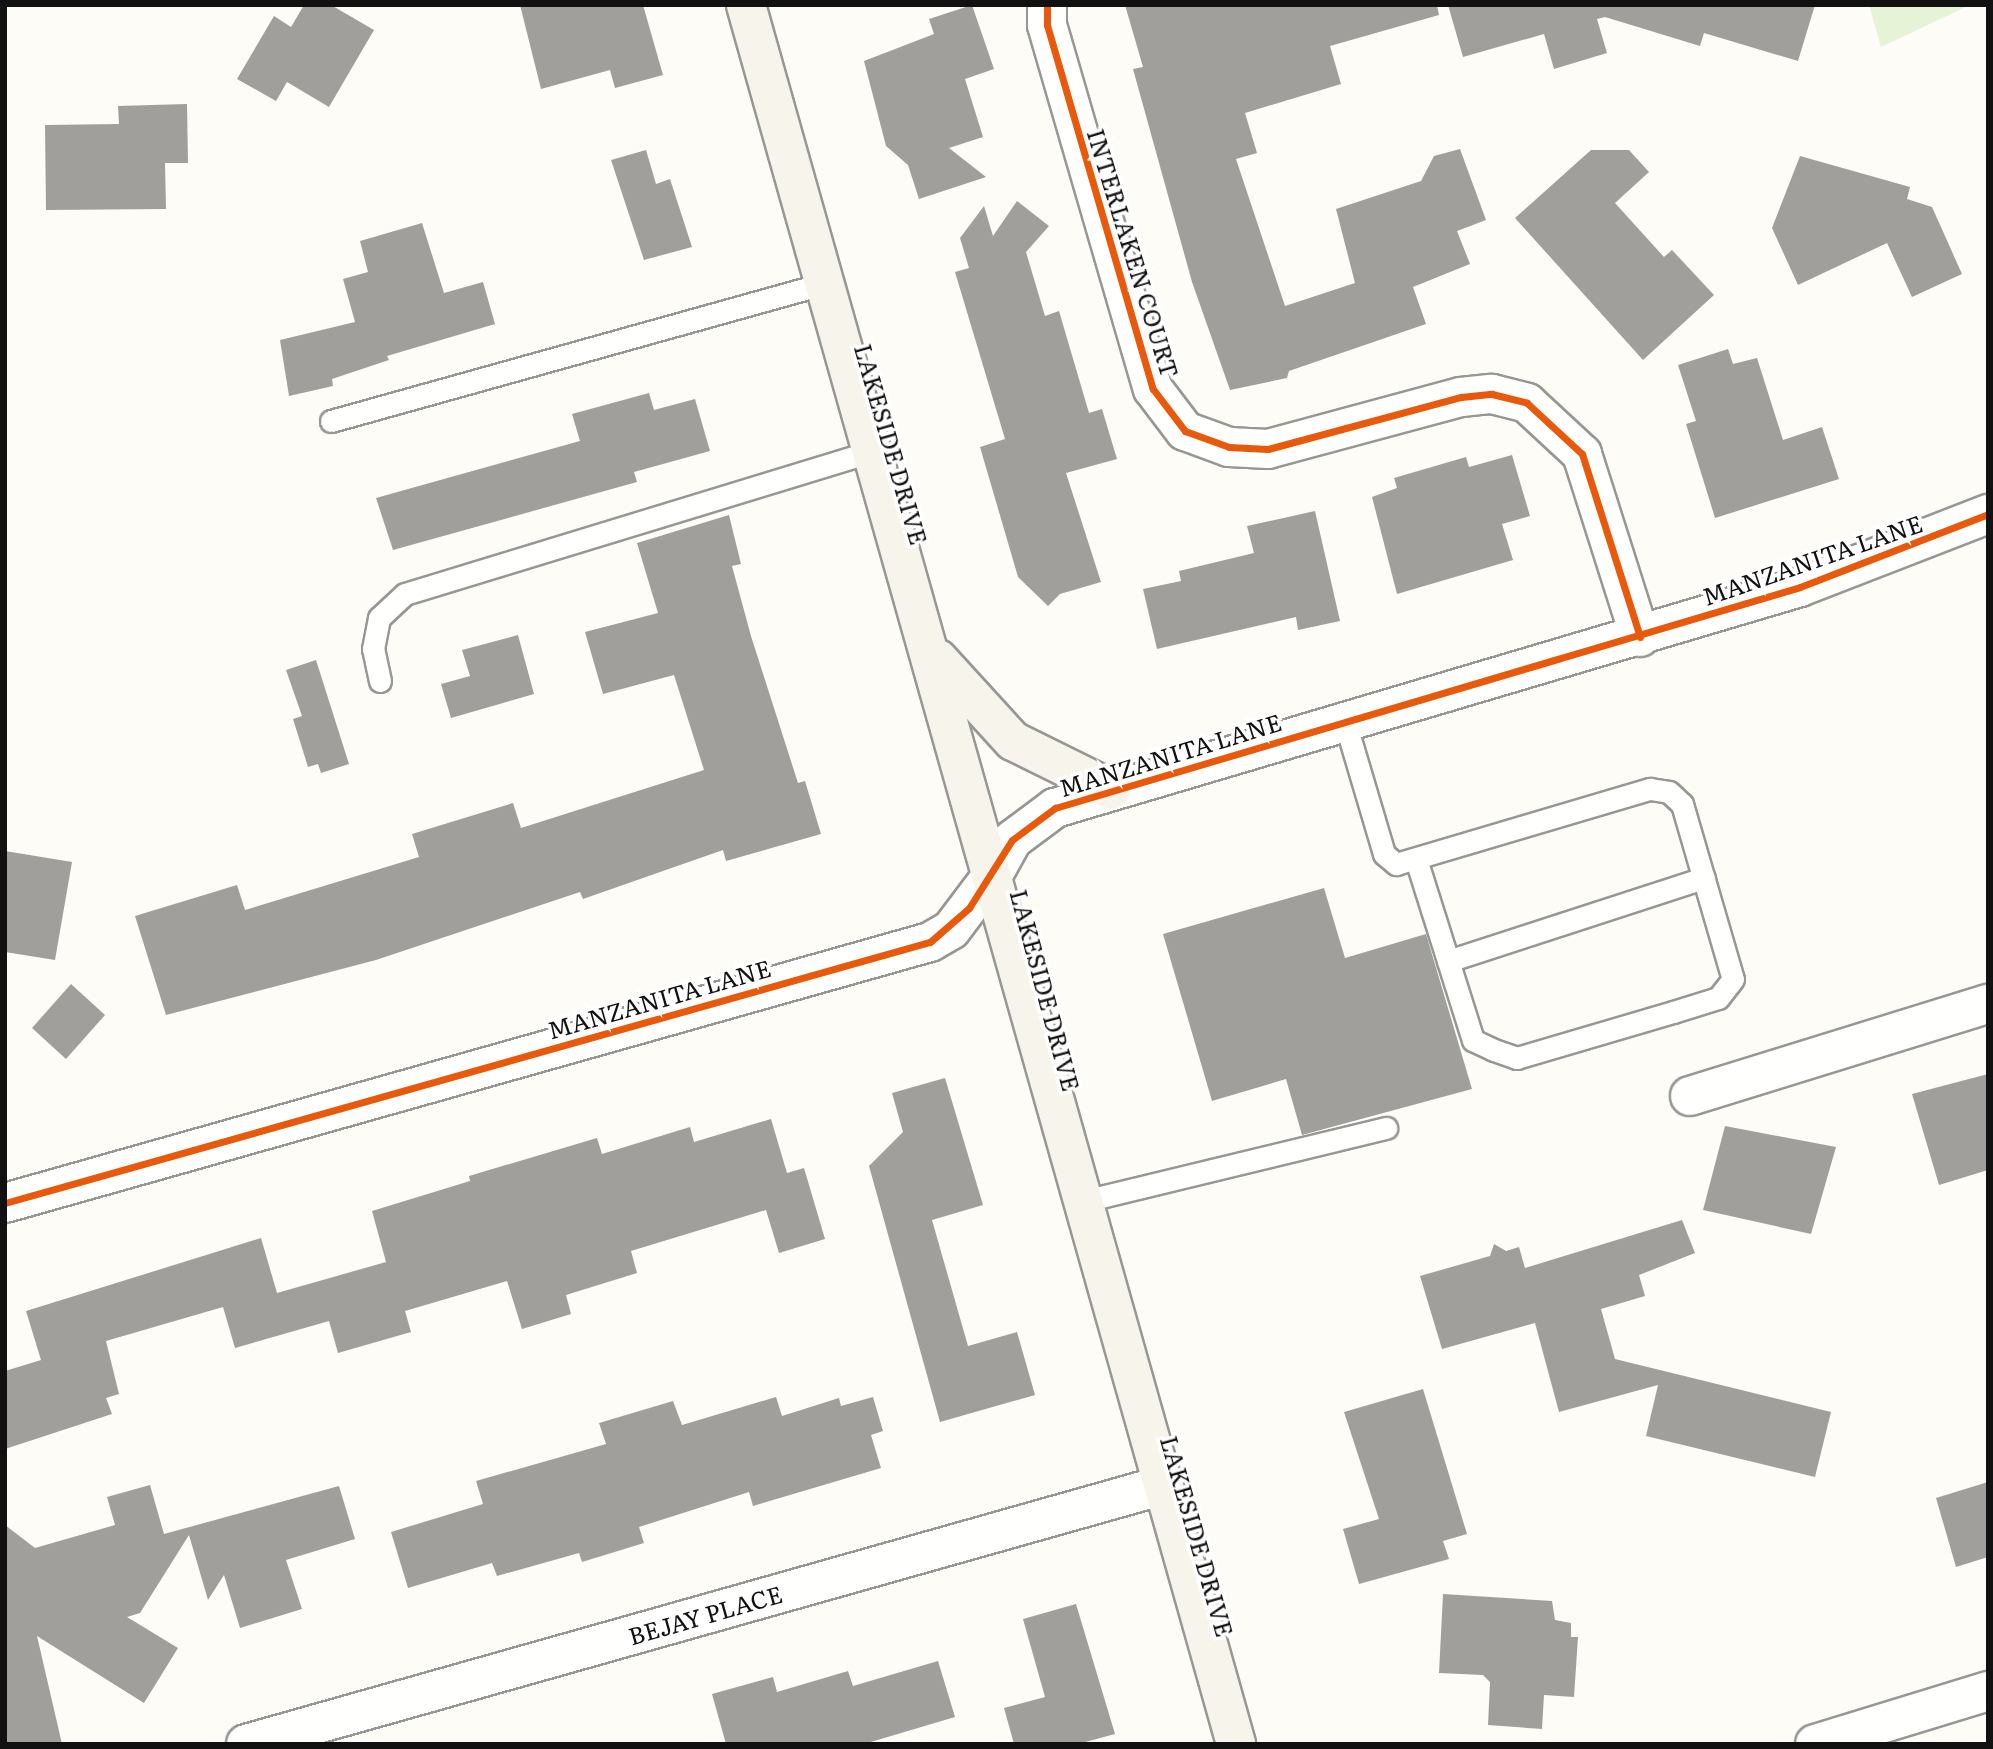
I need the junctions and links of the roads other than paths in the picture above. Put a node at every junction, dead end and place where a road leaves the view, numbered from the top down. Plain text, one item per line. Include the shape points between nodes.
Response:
1 (746, 5) edge
2 (1047, 5) edge
3 (826, 283) junction
4 (331, 421) dead end
5 (874, 451) junction
6 (1988, 514) edge
7 (1640, 637) junction
8 (932, 653) junction
9 (380, 681) dead end
10 (1345, 722) junction
11 (1112, 790) junction
12 (1416, 859) junction
13 (994, 873) junction
14 (1704, 878) junction
15 (1448, 961) junction
16 (1988, 1004) edge
17 (1690, 1096) dead end
18 (1386, 1128) dead end
19 (1084, 1201) junction
20 (5, 1203) edge
21 (1164, 1485) junction
22 (1988, 1691) edge
23 (246, 1744) edge
24 (1236, 1744) edge
25 (1815, 1744) edge

1 - 3 main road, LAKESIDE DRIVE
2 - 7 street, INTERLAKEN COURT via 1047,25 1153,389 1185,431 1229,447 1268,449 1461,397 1492,394 1527,403 1582,454
3 - 4 lane
3 - 5 main road, LAKESIDE DRIVE
5 - 8 main road, LAKESIDE DRIVE
5 - 9 lane via 405,594 379,618 373,649
6 - 7 street, MANZANITA LANE via 1894,555
7 - 10 street, MANZANITA LANE
8 - 11 main road via 1013,741
8 - 13 main road, LAKESIDE DRIVE
10 - 11 street, MANZANITA LANE
10 - 12 lane via 1384,854 1396,864
11 - 13 street, MANZANITA LANE via 1038,818 1012,840
12 - 14 lane via 1650,789 1669,792 1682,804
12 - 15 lane
13 - 19 main road, LAKESIDE DRIVE
13 - 20 street, MANZANITA LANE via 951,930 930,942
14 - 15 lane
14 - 15 lane via 1733,979 1718,998 1517,1058 1473,1040
16 - 17 street
18 - 19 lane
19 - 21 main road, LAKESIDE DRIVE
21 - 23 street, BEJAY PLACE
21 - 24 main road, LAKESIDE DRIVE
22 - 25 street

